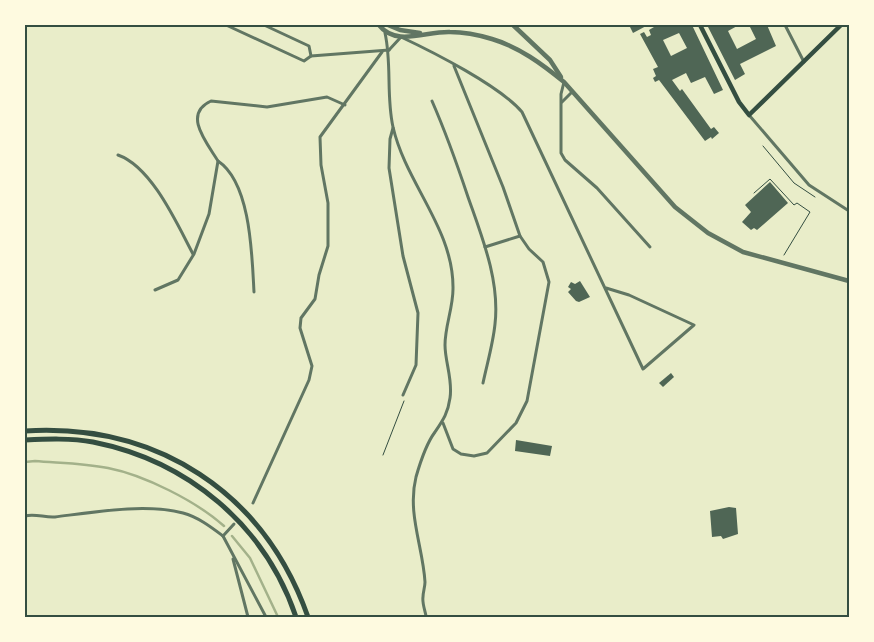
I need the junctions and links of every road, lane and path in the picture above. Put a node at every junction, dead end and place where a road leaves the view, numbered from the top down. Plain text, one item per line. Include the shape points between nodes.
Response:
1 (226, 25) edge
2 (264, 25) edge
3 (379, 25) edge
4 (388, 25) edge
5 (405, 25) edge
6 (513, 25) edge
7 (700, 25) edge
8 (785, 25) edge
9 (841, 25) edge
10 (400, 30) junction
11 (385, 33) junction
12 (424, 33) junction
13 (401, 37) junction
14 (389, 50) junction
15 (382, 52) junction
16 (311, 56) junction
17 (804, 63) junction
18 (453, 66) junction
19 (564, 82) junction
20 (572, 92) junction
21 (432, 101) dead end
22 (561, 102) junction
23 (345, 105) junction
24 (749, 115) junction
25 (393, 128) junction
26 (763, 146) dead end
27 (118, 155) dead end
28 (218, 160) junction
29 (754, 192) dead end
30 (815, 197) dead end
31 (849, 211) edge
32 (520, 236) junction
33 (650, 246) dead end
34 (485, 247) junction
35 (194, 254) junction
36 (784, 255) dead end
37 (849, 281) edge
38 (606, 288) junction
39 (155, 290) dead end
40 (254, 292) dead end
41 (483, 383) dead end
42 (403, 395) joint
43 (443, 423) junction
44 (25, 430) edge
45 (25, 440) edge
46 (383, 455) dead end
47 (253, 503) dead end
48 (25, 516) edge
49 (234, 524) dead end
50 (223, 536) junction
51 (232, 556) junction
52 (426, 616) dead end
53 (248, 617) edge
54 (266, 617) edge
55 (296, 617) edge
56 (308, 617) edge

1 - 16 street via 304,61
2 - 16 street via 309,46
3 - 11 street
4 - 10 street
5 - 10 street
6 - 19 street via 550,60
7 - 24 main road via 739,102
8 - 17 street
9 - 17 main road
10 - 12 street
11 - 13 street
11 - 14 street
12 - 13 street
12 - 19 street via 452,32 492,38 543,64
13 - 14 street
13 - 18 street
14 - 15 street
14 - 25 street via 388,102
15 - 16 street
15 - 23 street
17 - 24 main road
18 - 32 street
18 - 38 street via 505,96 522,112
19 - 20 street
19 - 22 street
20 - 22 street
20 - 37 street via 675,207 708,233 743,252
21 - 34 street via 451,144
22 - 33 street via 562,153 565,160 597,188
23 - 28 street via 327,97 267,107 211,102 204,105 198,114 198,130
23 - 47 street via 320,137 320,165 328,203 328,246 318,275 315,299 301,318 300,328 312,366 310,380
24 - 31 street via 809,185
25 - 42 street via 389,168 403,256 418,313 416,364
25 - 43 street via 404,162 436,222 453,275 445,347 450,398
26 - 30 path via 794,183
27 - 35 street via 135,164 159,194
28 - 35 street via 209,214
28 - 40 street via 230,170 248,219
29 - 36 path via 770,179 794,205 797,203 810,212
32 - 34 street
32 - 43 street via 543,262 549,282 522,414 487,453 474,456 453,449
34 - 41 street via 495,298 495,323
35 - 39 street via 178,280
38 - 38 street via 643,369 694,325 628,294
42 - 46 path via 404,401
43 - 52 street via 434,432 425,452 416,478 413,504 425,584 422,599
44 - 56 main road via 94,432 138,443 189,466 239,505 268,537 298,590
45 - 55 main road via 92,442 135,453 183,475 233,513 259,544 289,595
48 - 50 street via 47,518 143,509 182,513 202,521
49 - 50 street
50 - 51 street
51 - 53 street
51 - 54 street

